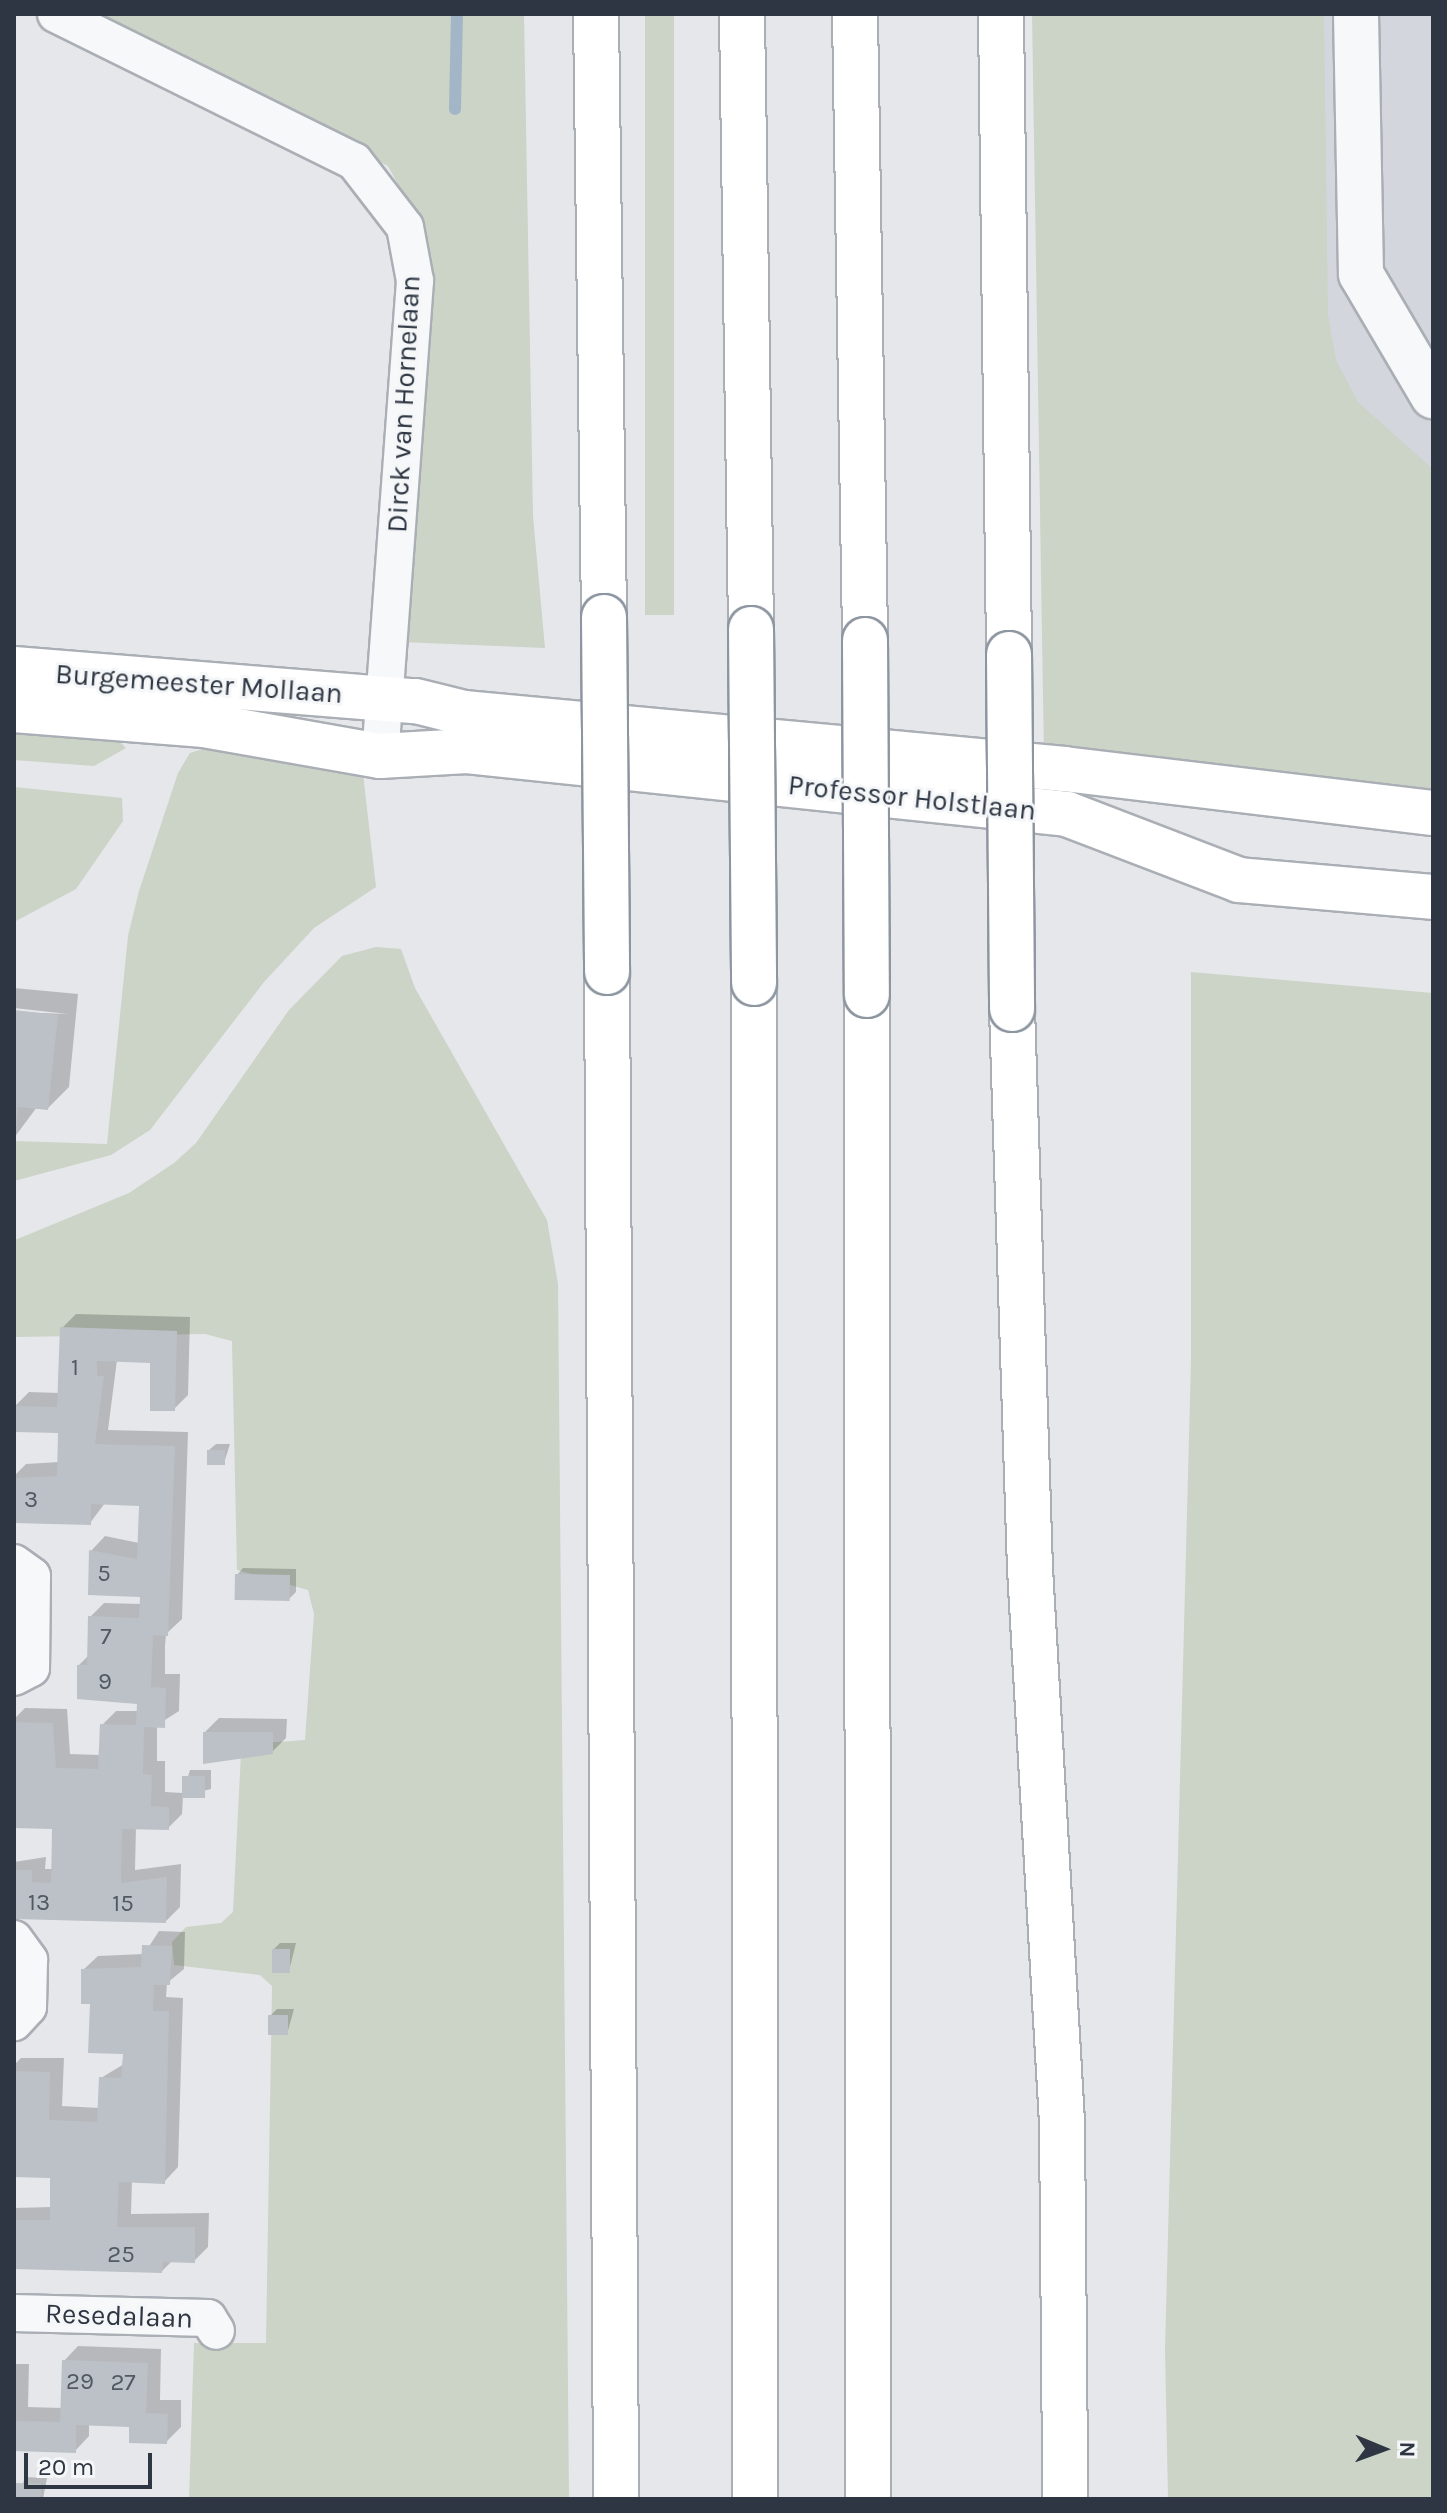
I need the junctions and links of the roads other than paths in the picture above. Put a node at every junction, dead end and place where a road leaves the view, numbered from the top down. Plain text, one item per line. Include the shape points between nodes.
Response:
1 (56, 14) edge
2 (596, 14) edge
3 (742, 14) edge
4 (855, 14) edge
5 (1001, 14) edge
6 (1356, 14) edge
7 (1433, 396) edge
8 (14, 669) edge
9 (384, 697) junction
10 (14, 710) edge
11 (380, 756) junction
12 (1433, 813) edge
13 (1433, 897) edge
14 (14, 1563) edge
15 (14, 1677) edge
16 (14, 1939) edge
17 (14, 2022) edge
18 (14, 2313) edge
19 (216, 2331) dead end
20 (616, 2499) edge
21 (755, 2499) edge
22 (868, 2499) edge
23 (1065, 2499) edge

1 - 9 street, Dirck van Hornelaan via 354,161 405,227 415,281
2 - 20 main road, bridge
3 - 21 main road, bridge via 754,983
4 - 22 main road, bridge via 867,995
5 - 23 main road, bridge via 1012,1009 1030,1569 1062,2122
6 - 7 street via 1361,274
8 - 9 main road, Burgemeester Mollaan
9 - 11 street, Dirck van Hornelaan
9 - 12 main road, Professor Holstlaan via 464,713 1064,769
10 - 11 main road, Burgemeester Mollaan via 204,725
11 - 13 main road, Professor Holstlaan via 467,751 1067,814 1239,880
14 - 15 street via 32,1576 31,1668
16 - 17 street via 29,1960 28,2007
18 - 19 street, Resedalaan via 208,2318

